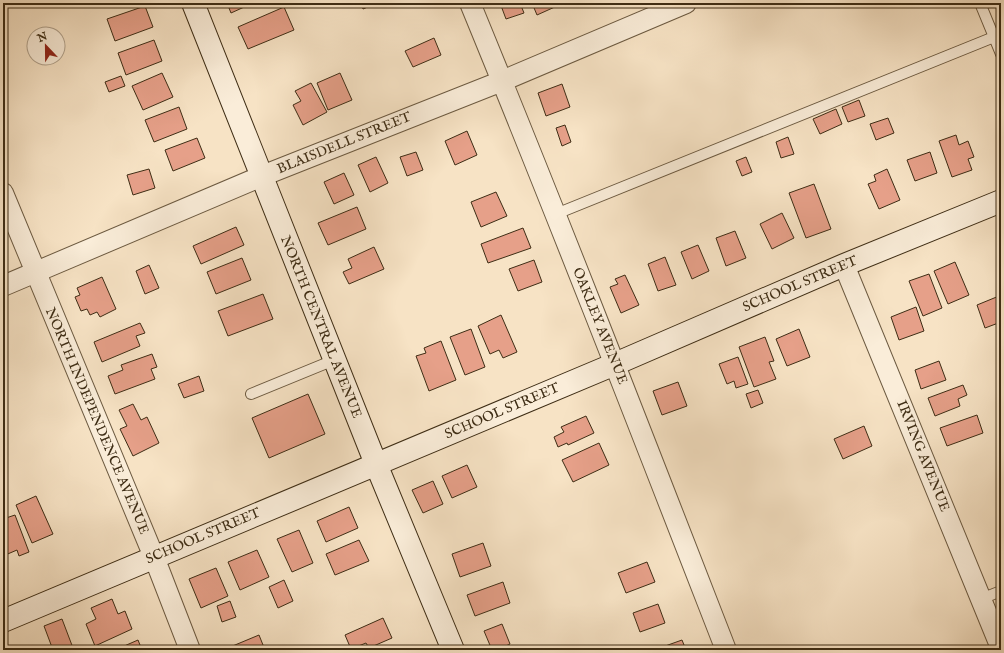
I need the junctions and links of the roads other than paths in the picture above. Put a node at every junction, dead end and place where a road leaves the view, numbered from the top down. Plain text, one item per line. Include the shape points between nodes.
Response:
1 (193, 3) edge
2 (470, 3) edge
3 (686, 3) edge
4 (980, 3) edge
5 (994, 37) junction
6 (1001, 54) edge
7 (502, 81) junction
8 (262, 176) junction
9 (3, 193) edge
10 (1001, 201) edge
11 (556, 214) junction
12 (844, 265) junction
13 (36, 273) junction
14 (3, 286) edge
15 (334, 360) junction
16 (615, 364) junction
17 (252, 394) dead end
18 (376, 464) junction
19 (154, 557) junction
20 (1001, 591) edge
21 (981, 599) junction
22 (3, 621) edge
23 (1001, 648) edge
24 (190, 650) edge
25 (453, 650) edge
26 (726, 650) edge

1 - 8 main road, NORTH CENTRAL AVENUE
2 - 7 street, OAKLEY AVENUE
3 - 7 street, BLAISDELL STREET
4 - 5 lane
5 - 6 lane
5 - 11 lane
7 - 8 street, BLAISDELL STREET
7 - 11 street, OAKLEY AVENUE
8 - 13 street, BLAISDELL STREET
8 - 15 main road, NORTH CENTRAL AVENUE
9 - 13 street, NORTH INDEPENDENCE AVENUE
10 - 12 main road, SCHOOL STREET
11 - 16 street, OAKLEY AVENUE
12 - 16 main road, SCHOOL STREET
12 - 21 street, IRVING AVENUE
13 - 14 street, BLAISDELL STREET
13 - 19 street, NORTH INDEPENDENCE AVENUE
15 - 17 lane
15 - 18 main road, NORTH CENTRAL AVENUE
16 - 18 main road, SCHOOL STREET
16 - 26 street, OAKLEY AVENUE
18 - 19 main road, SCHOOL STREET
18 - 25 main road, NORTH CENTRAL AVENUE
19 - 22 main road, SCHOOL STREET
19 - 24 street, NORTH INDEPENDENCE AVENUE
20 - 21 lane
21 - 23 street, IRVING AVENUE

